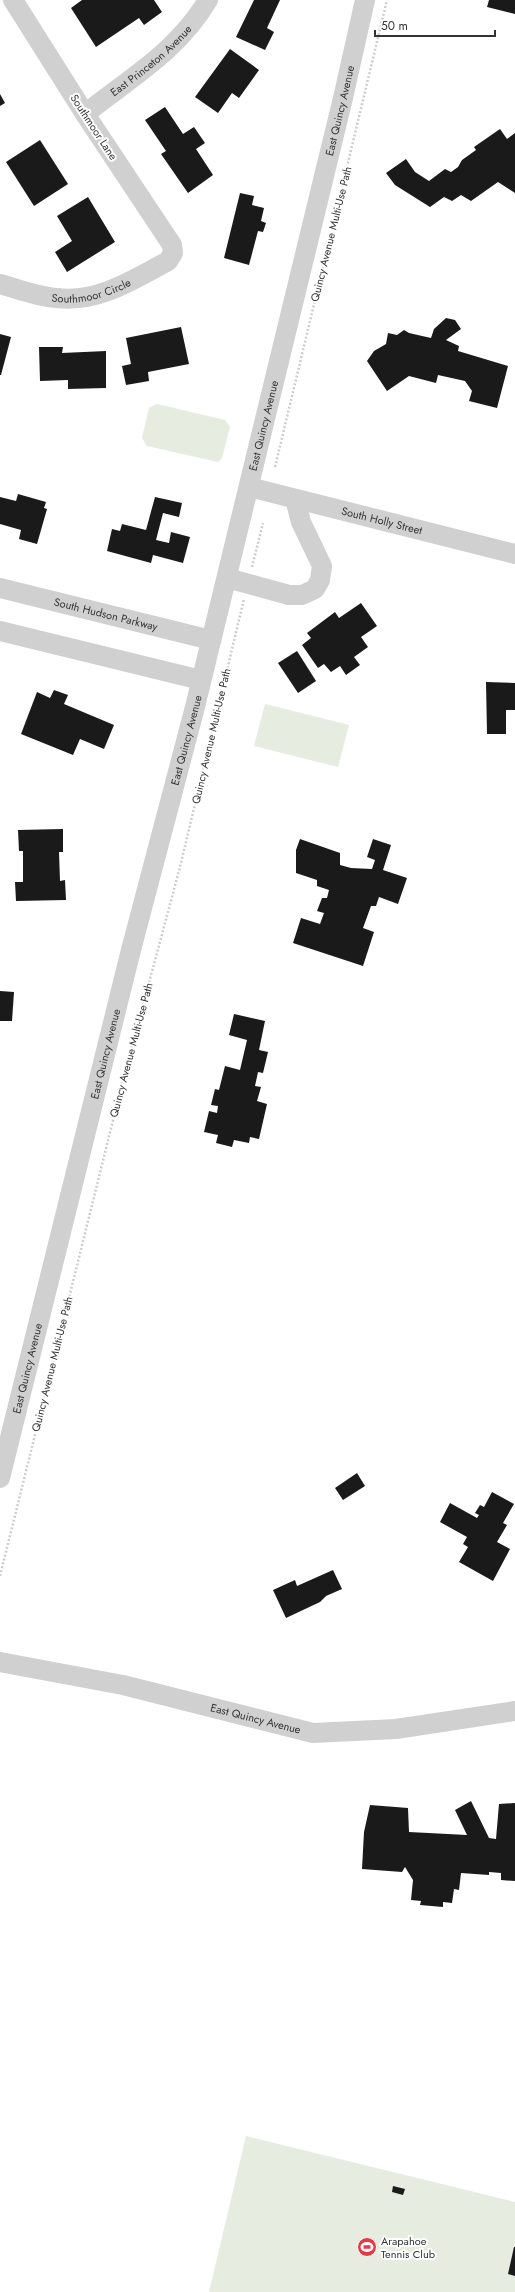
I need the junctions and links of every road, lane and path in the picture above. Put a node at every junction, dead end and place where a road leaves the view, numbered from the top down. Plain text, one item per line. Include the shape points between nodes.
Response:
1 (13, 0) edge
2 (208, 0) edge
3 (365, 0) edge
4 (387, 0) edge
5 (85, 114) junction
6 (173, 253) joint
7 (0, 284) edge
8 (275, 467) dead end
9 (249, 488) junction
10 (295, 499) junction
11 (263, 523) dead end
12 (515, 554) edge
13 (227, 578) junction
14 (248, 582) junction
15 (0, 588) edge
16 (0, 630) edge
17 (211, 640) junction
18 (201, 680) junction
19 (0, 1478) edge
20 (0, 1576) edge
21 (0, 1662) edge
22 (515, 1711) edge

1 - 5 street, Southmoor Lane
2 - 5 street, East Princeton Avenue via 189,29 164,55
3 - 9 street, East Quincy Avenue
4 - 8 path, Quincy Avenue Multi-Use Path
5 - 6 street, Southmoor Lane via 172,245
6 - 7 street, Southmoor Circle via 168,261 96,296 77,299 56,298
9 - 10 street, South Holly Street
9 - 13 street, East Quincy Avenue
10 - 12 street, South Holly Street
10 - 14 street via 301,522 322,566 320,580 315,589 302,595 289,595
11 - 14 path, Quincy Avenue Multi-Use Path
13 - 14 street
13 - 17 street, East Quincy Avenue
14 - 20 path, Quincy Avenue Multi-Use Path via 180,865 122,1083
15 - 17 street, South Hudson Parkway
16 - 18 street
17 - 18 street, East Quincy Avenue
18 - 19 street, East Quincy Avenue
21 - 22 street, East Quincy Avenue via 123,1684 313,1733 396,1729

